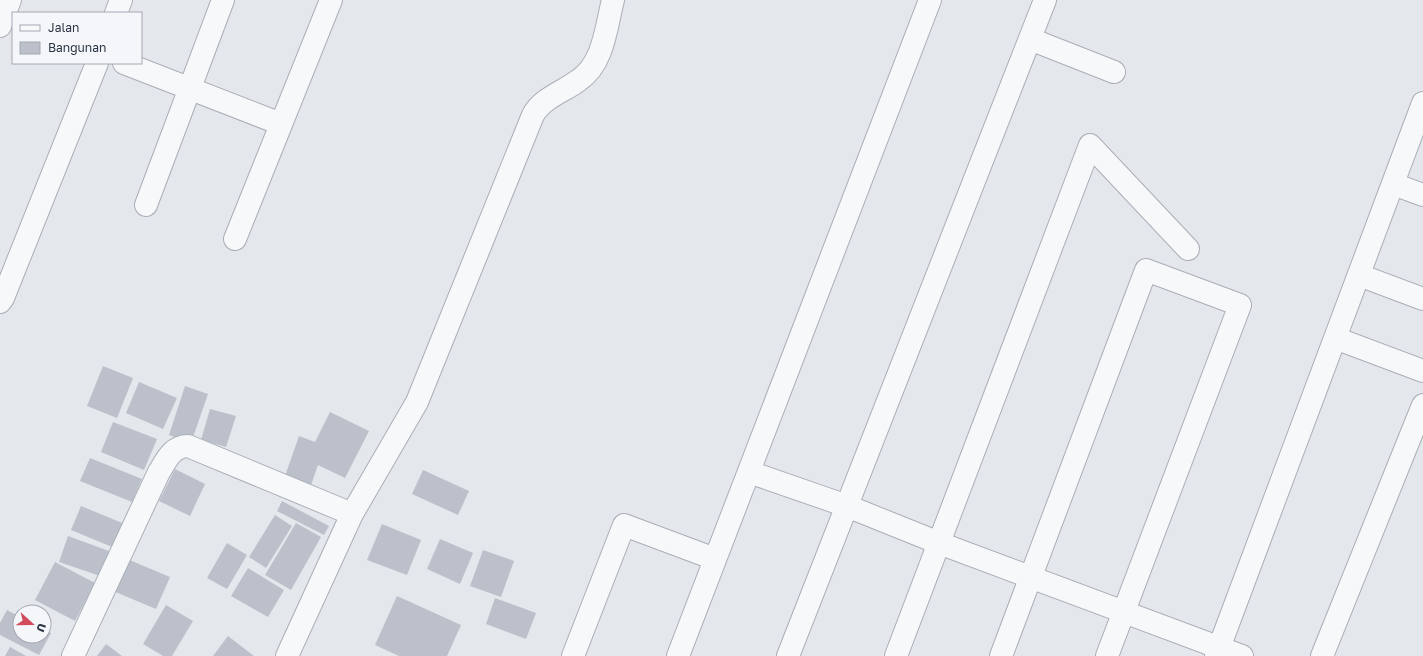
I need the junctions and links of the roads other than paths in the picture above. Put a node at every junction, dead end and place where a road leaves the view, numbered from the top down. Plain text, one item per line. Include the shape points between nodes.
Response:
1 (121, 0) edge
2 (223, 0) edge
3 (330, 0) edge
4 (613, 0) edge
5 (930, 0) edge
6 (1045, 0) edge
7 (116, 12) edge
8 (1030, 39) junction
9 (97, 64) edge
10 (127, 64) edge
11 (1114, 72) dead end
12 (189, 88) junction
13 (1423, 103) edge
14 (281, 124) junction
15 (1392, 184) junction
16 (1423, 195) edge
17 (146, 205) dead end
18 (235, 239) dead end
19 (1188, 249) dead end
20 (1359, 275) junction
21 (1, 299) edge
22 (1423, 299) edge
23 (1335, 338) junction
24 (1423, 371) edge
25 (1423, 405) edge
26 (749, 472) junction
27 (847, 506) junction
28 (352, 514) junction
29 (939, 543) junction
30 (715, 559) junction
31 (1031, 578) junction
32 (1124, 612) junction
33 (1218, 652) edge
34 (73, 656) edge
35 (287, 656) edge
36 (573, 656) edge
37 (678, 656) edge
38 (788, 656) edge
39 (896, 656) edge
40 (1002, 656) edge
41 (1107, 656) edge
42 (1242, 656) edge
43 (1322, 656) edge

1 - 7 street
2 - 12 street
3 - 14 street
4 - 28 street via 603,42 591,70 542,104 533,115 417,402
5 - 26 street
6 - 8 street
8 - 11 street
8 - 27 street
9 - 21 street
10 - 12 street
12 - 14 street
12 - 17 street
13 - 15 street
14 - 18 street
15 - 16 street
15 - 20 street
19 - 29 street via 1090,145
20 - 22 street
20 - 23 street
23 - 24 street
23 - 33 street
25 - 43 street
26 - 27 street
26 - 30 street
27 - 29 street
27 - 38 street
28 - 34 street via 188,446 177,448 159,472
28 - 35 street
29 - 31 street
29 - 39 street
30 - 36 street via 624,524
30 - 37 street
31 - 32 street
31 - 32 street via 1146,270 1240,305
31 - 40 street
32 - 33 street
32 - 41 street
33 - 42 street

